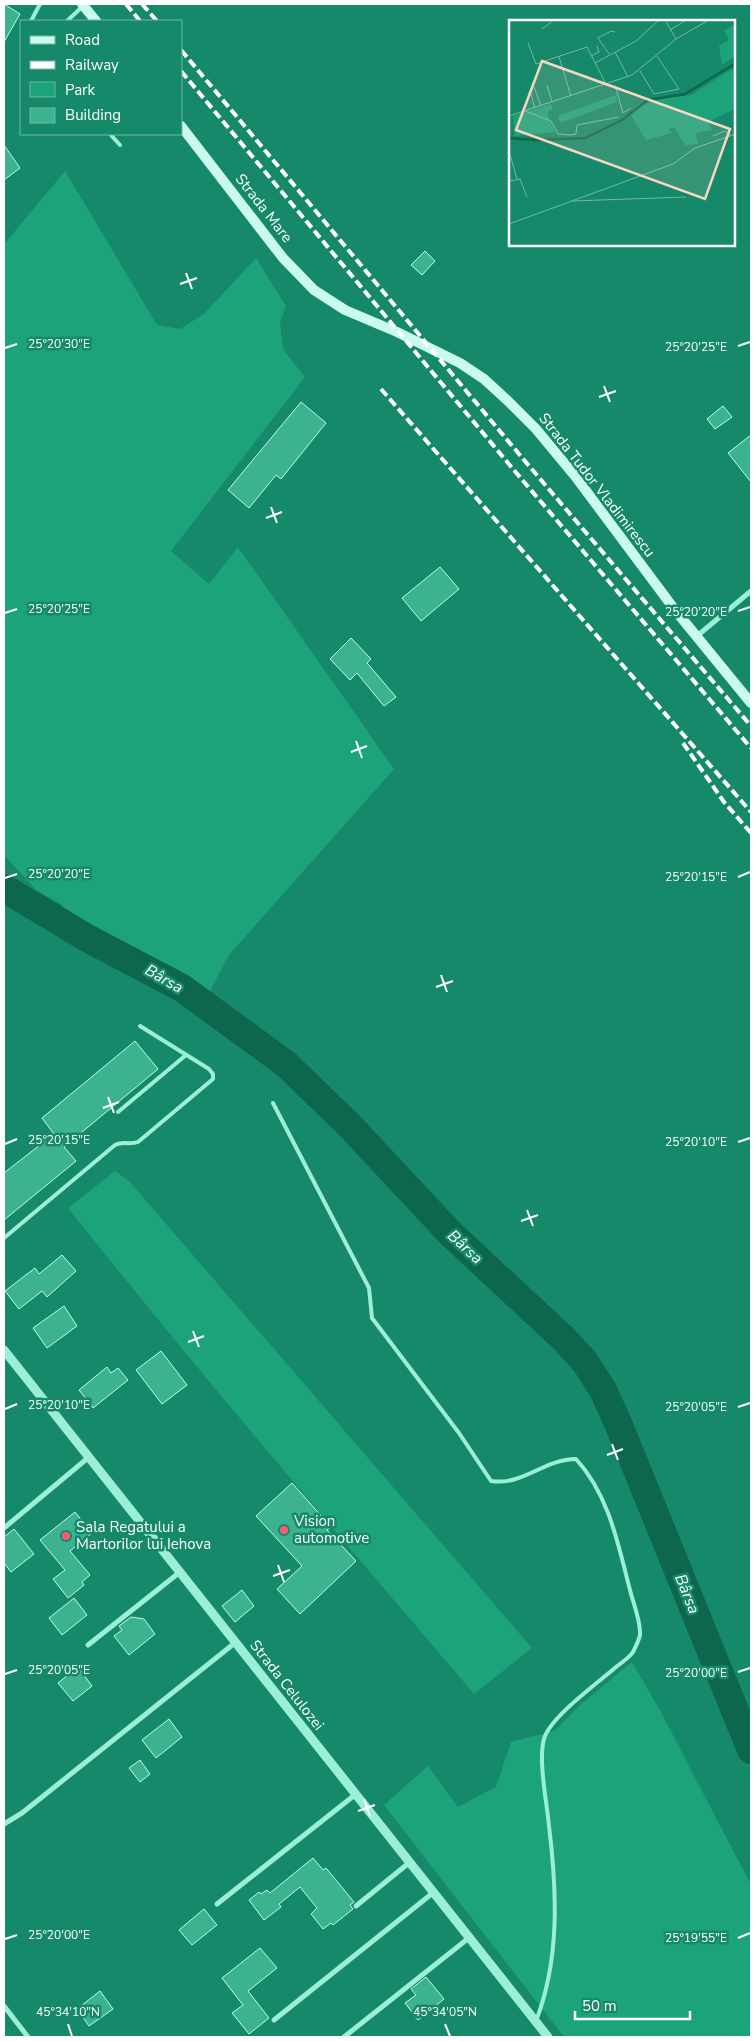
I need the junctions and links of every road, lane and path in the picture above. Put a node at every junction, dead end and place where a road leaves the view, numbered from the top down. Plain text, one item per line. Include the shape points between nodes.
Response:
1 (40, 4) edge
2 (83, 5) edge
3 (32, 20) edge
4 (68, 20) edge
5 (95, 20) edge
6 (182, 127) edge
7 (111, 135) edge
8 (120, 145) dead end
9 (330, 301) joint
10 (751, 591) edge
11 (696, 637) junction
12 (751, 703) edge
13 (140, 1026) dead end
14 (186, 1054) junction
15 (273, 1103) dead end
16 (118, 1112) dead end
17 (4, 1238) edge
18 (4, 1350) edge
19 (89, 1457) junction
20 (4, 1528) edge
21 (180, 1572) junction
22 (236, 1642) junction
23 (88, 1645) dead end
24 (356, 1794) junction
25 (4, 1824) edge
26 (410, 1862) junction
27 (434, 1892) junction
28 (217, 1904) dead end
29 (356, 1906) dead end
30 (470, 1937) junction
31 (4, 2006) edge
32 (274, 2020) dead end
33 (536, 2021) junction
34 (28, 2037) edge
35 (344, 2037) edge
36 (548, 2037) edge

1 - 3 lane
2 - 4 lane
2 - 5 main road
6 - 9 main road, Strada Mare via 283,258 301,278
7 - 8 lane
9 - 11 main road, Strada Tudor Vladimirescu via 460,363 502,395 558,455
10 - 11 street
11 - 12 main road, Strada Tudor Vladimirescu
13 - 14 lane
14 - 16 lane
14 - 17 lane via 209,1069 214,1079 138,1142 115,1145
15 - 33 lane via 369,1288 372,1318 491,1481 503,1483 562,1459 576,1459 588,1472 610,1516 640,1634 632,1654 571,1705 544,1738 542,1765 554,1869 554,1931 550,1971
18 - 19 street, Strada Celulozei
19 - 20 street
19 - 21 street, Strada Celulozei
21 - 22 street, Strada Celulozei
21 - 23 street
22 - 24 street, Strada Celulozei
22 - 25 street
24 - 26 street, Strada Celulozei
24 - 28 street
26 - 27 street, Strada Celulozei
26 - 29 street
27 - 30 street, Strada Celulozei
27 - 32 street
30 - 33 street, Strada Celulozei
30 - 35 street
31 - 34 street
33 - 36 street, Strada Celulozei

